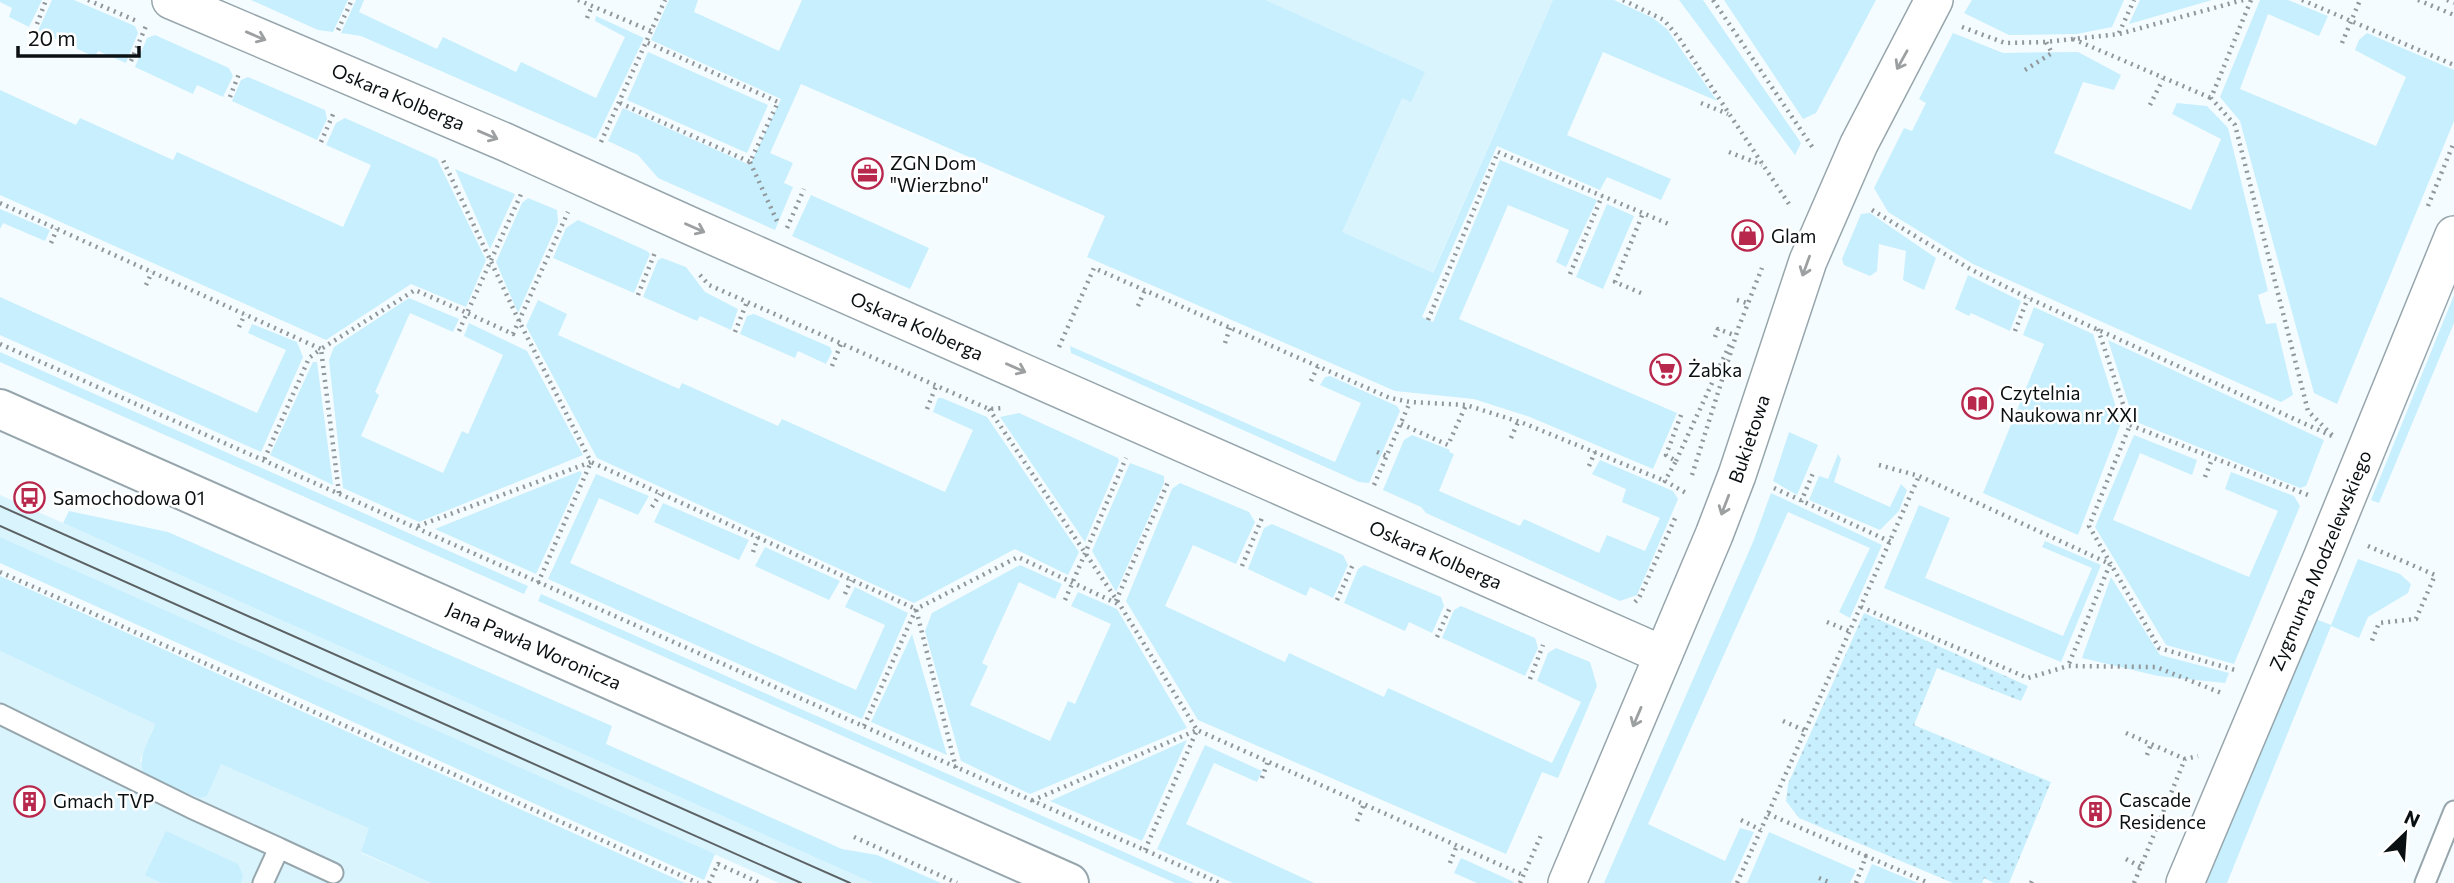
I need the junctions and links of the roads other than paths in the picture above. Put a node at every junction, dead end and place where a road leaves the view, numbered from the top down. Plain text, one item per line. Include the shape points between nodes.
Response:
1 (1943, 12) edge
2 (159, 19) edge
3 (2454, 235) edge
4 (0, 409) edge
5 (1663, 654) junction
6 (0, 714) edge
7 (2454, 811) edge
8 (279, 848) junction
9 (333, 873) dead end
10 (263, 883) edge
11 (1069, 883) edge
12 (1567, 883) edge
13 (2185, 883) edge
14 (2425, 883) edge

1 -> 5 street, Bukietowa via 1859,144 1808,261 1737,475
2 -> 5 street, Oskara Kolberga via 505,142
3 - 13 street, Zygmunta Modzelewskiego
4 - 11 street, Jana Pawła Woronicza
5 -> 12 street, Bukietowa
6 - 8 lane
7 - 14 lane
8 - 9 lane
8 - 10 lane

